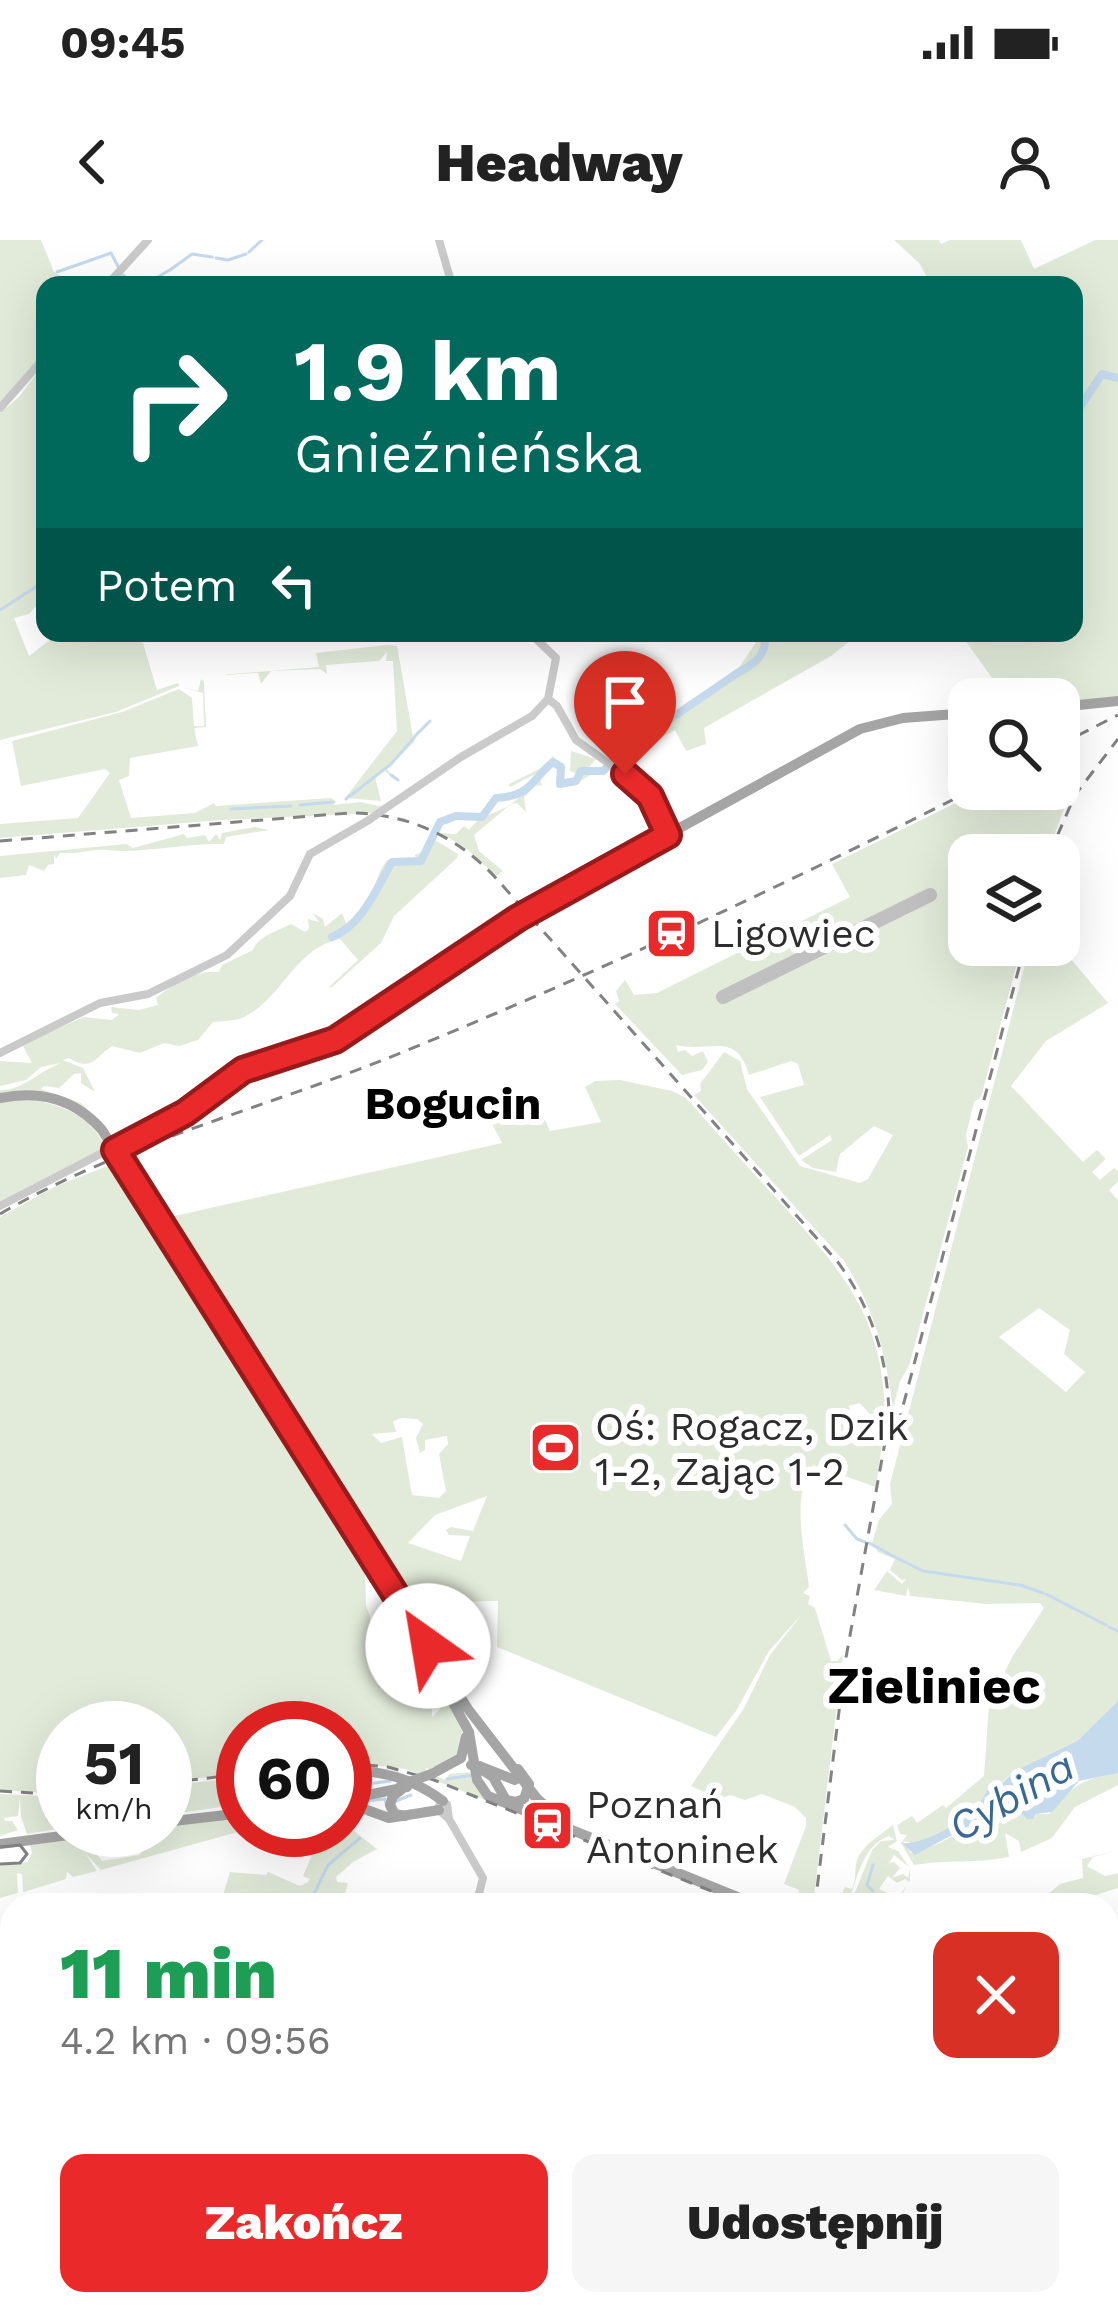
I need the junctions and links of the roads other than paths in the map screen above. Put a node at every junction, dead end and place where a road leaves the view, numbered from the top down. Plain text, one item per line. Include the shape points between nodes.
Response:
1 (148, 240) edge
2 (439, 240) edge
3 (115, 276) edge
4 (449, 276) edge
5 (36, 367) edge
6 (0, 408) edge
7 (541, 642) edge
8 (548, 699) junction
9 (1118, 701) edge
10 (1080, 705) edge
11 (948, 715) edge
12 (668, 834) junction
13 (0, 1053) edge
14 (0, 1098) edge
15 (114, 1149) junction
16 (0, 1206) edge
17 (412, 1620) junction
18 (450, 1696) junction
19 (493, 1743) junction
20 (476, 1767) junction
21 (372, 1773) edge
22 (436, 1773) junction
23 (404, 1786) junction
24 (372, 1790) edge
25 (372, 1791) edge
26 (539, 1801) junction
27 (440, 1808) junction
28 (372, 1810) edge
29 (409, 1816) junction
30 (576, 1833) junction
31 (36, 1835) edge
32 (36, 1837) edge
33 (0, 1841) edge
34 (480, 1893) edge
35 (728, 1893) edge
36 (743, 1893) edge

1 - 3 street
2 - 4 street
5 - 6 street
7 - 8 street via 556,664
8 - 12 street via 576,740 650,796
8 - 13 street, bridge via 520,725 308,856 290,896 227,956 148,994 104,1001
9 - 10 main road
11 - 12 main road via 860,729
12 - 15 main road via 526,913 340,1037 250,1066
14 - 15 main road via 54,1099
15 - 16 street
15 - 17 main road
17 - 18 main road
17 - 19 main road
18 - 22 main road via 467,1745
18 - 30 main road via 471,1735 482,1789
19 - 20 main road, bridge via 529,1783 527,1796 513,1802
19 - 26 main road
20 - 22 main road
20 - 26 main road via 513,1778
20 - 30 main road via 510,1781
21 - 27 main road via 403,1777
22 - 23 main road, bridge
23 - 24 main road
23 - 25 main road
23 - 29 main road via 390,1805
26 - 36 main road via 564,1822
27 - 29 main road
27 - 34 street via 483,1881
28 - 29 main road
30 - 35 main road
31 - 33 main road
32 - 33 main road

